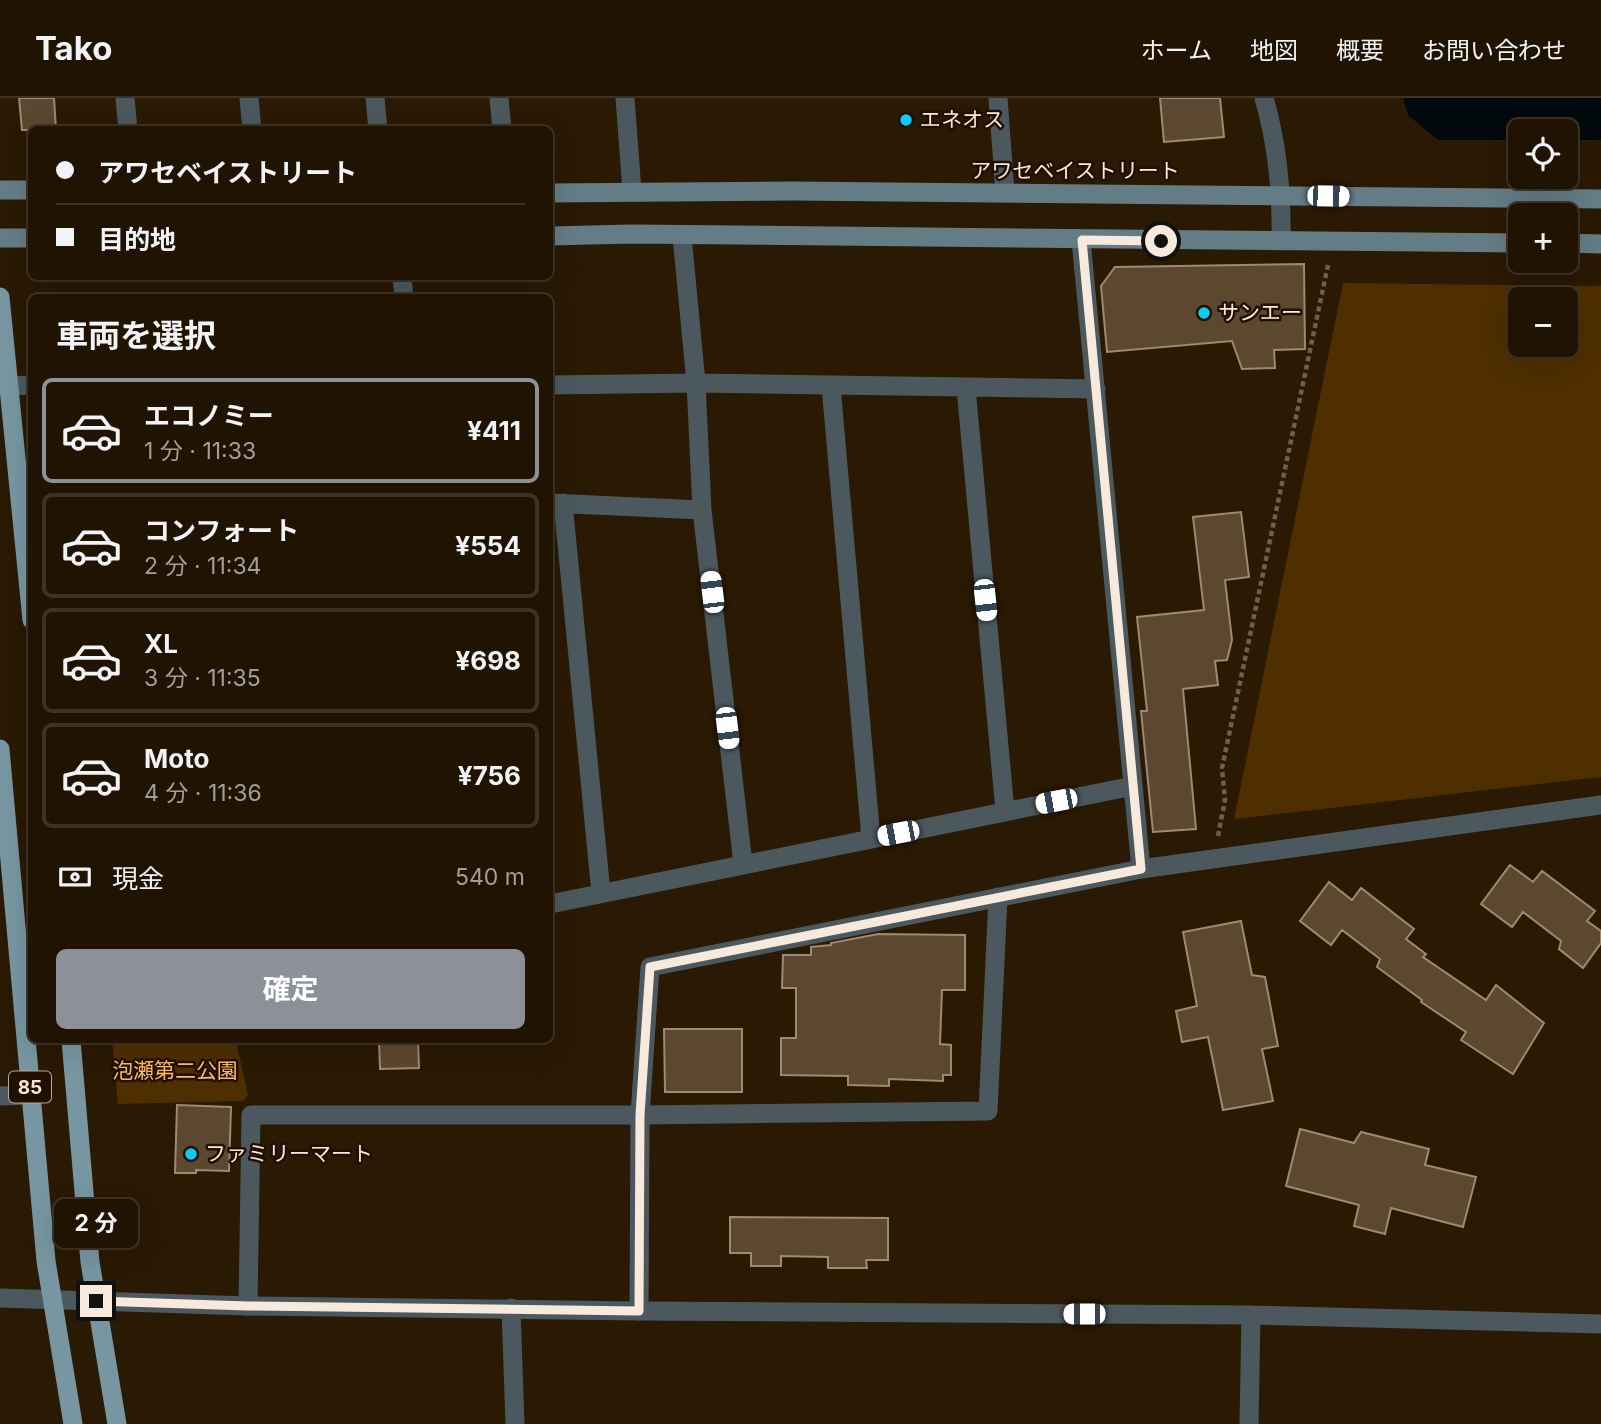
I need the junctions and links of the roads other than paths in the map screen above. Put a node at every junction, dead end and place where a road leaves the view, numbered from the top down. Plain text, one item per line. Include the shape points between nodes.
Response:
1 (125, 98) edge
2 (249, 98) edge
3 (375, 98) edge
4 (499, 98) edge
5 (625, 98) edge
6 (998, 98) edge
7 (1264, 98) edge
8 (128, 126) edge
9 (252, 126) edge
10 (378, 126) edge
11 (502, 126) edge
12 (0, 190) edge
13 (28, 190) edge
14 (632, 191) junction
15 (553, 193) edge
16 (1005, 193) junction
17 (1282, 195) junction
18 (1601, 199) edge
19 (553, 236) edge
20 (682, 236) junction
21 (0, 238) edge
22 (28, 238) edge
23 (1082, 240) junction
24 (1281, 241) junction
25 (1508, 243) edge
26 (1578, 243) edge
27 (1601, 244) edge
28 (0, 298) edge
29 (696, 383) junction
30 (28, 385) edge
31 (553, 385) edge
32 (9, 386) junction
33 (831, 386) junction
34 (966, 388) junction
35 (1096, 389) junction
36 (556, 503) edge
37 (702, 510) junction
38 (28, 579) edge
39 (0, 749) edge
40 (1133, 786) junction
41 (1601, 805) edge
42 (1005, 811) junction
43 (872, 839) junction
44 (743, 864) junction
45 (1141, 869) junction
46 (601, 893) junction
47 (998, 897) junction
48 (553, 903) edge
49 (71, 1043) edge
50 (31, 1095) junction
51 (0, 1096) edge
52 (640, 1115) junction
53 (0, 1298) edge
54 (51, 1299) junction
55 (96, 1301) junction
56 (248, 1306) junction
57 (511, 1308) junction
58 (639, 1311) junction
59 (1251, 1315) junction
60 (1601, 1324) edge
61 (73, 1424) edge
62 (117, 1424) edge
63 (515, 1424) edge
64 (1249, 1424) edge

1 - 8 street
2 - 9 street
3 - 10 street
4 - 11 street
5 - 14 street
6 - 16 street
7 - 17 street via 1274,131
12 - 13 main road
14 - 15 main road, アワセベイストリート
14 - 16 main road, アワセベイストリート
16 - 17 main road, アワセベイストリート
17 - 18 main road, アワセベイストリート
17 - 24 street
19 - 20 main road
20 - 23 main road
20 - 29 street
21 - 22 main road
23 - 24 main road
23 - 35 street
24 - 25 main road
26 - 27 main road
28 - 32 main road
29 - 31 street
29 - 33 street
29 - 37 street
30 - 32 street
32 - 38 main road
33 - 34 street
33 - 43 street
34 - 35 street
34 - 42 street
35 - 40 street
36 - 37 street
36 - 46 street
37 - 44 street
39 - 50 main road, 85
40 - 42 street
40 - 45 street
41 - 45 street
42 - 43 street
43 - 44 street
44 - 46 street
45 - 47 street
46 - 48 street
47 - 52 street via 650,967
47 - 52 street via 988,1111
49 - 55 main road, 85
50 - 51 street
50 - 54 main road, 85
52 - 56 street via 251,1115
52 - 58 street
53 - 54 street
54 - 55 street
54 - 61 main road, 85
55 - 56 street
55 - 62 main road, 85
56 - 57 street
57 - 58 street
57 - 63 street
58 - 59 street
59 - 60 street
59 - 64 street

